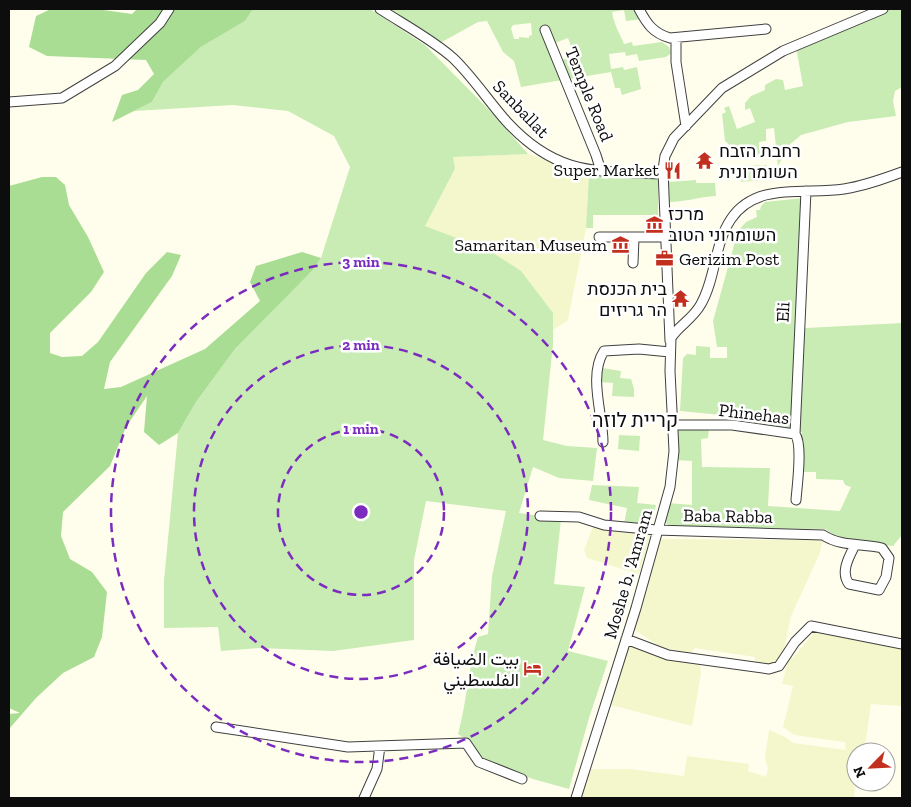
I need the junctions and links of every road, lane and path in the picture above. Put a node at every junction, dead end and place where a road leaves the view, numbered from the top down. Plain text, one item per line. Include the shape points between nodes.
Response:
1 (169, 9) edge
2 (380, 9) edge
3 (639, 9) edge
4 (883, 9) edge
5 (766, 29) dead end
6 (546, 30) dead end
7 (676, 39) junction
8 (9, 102) edge
9 (686, 126) junction
10 (601, 171) junction
11 (902, 172) edge
12 (663, 174) junction
13 (806, 191) junction
14 (599, 237) dead end
15 (664, 237) junction
16 (634, 238) junction
17 (633, 263) dead end
18 (670, 341) junction
19 (670, 352) junction
20 (673, 425) junction
21 (794, 434) junction
22 (603, 442) dead end
23 (796, 500) dead end
24 (540, 516) dead end
25 (656, 530) junction
26 (855, 545) junction
27 (626, 639) junction
28 (902, 644) edge
29 (216, 727) dead end
30 (380, 746) junction
31 (522, 779) dead end
32 (364, 798) edge
33 (576, 798) edge

1 - 8 street via 160,23 115,66 62,98
2 - 10 street, Sanballat via 452,58 508,122 543,154 570,165
3 - 7 street via 657,34
4 - 9 street, Moshe b. 'Amram via 783,51 722,88
5 - 7 street
6 - 10 street, Temple Road
7 - 9 street via 676,62
9 - 12 street, Moshe b. 'Amram via 667,150
10 - 12 street, Sanballat
11 - 13 street via 854,188
12 - 15 street, Moshe b. 'Amram
13 - 18 street via 763,196 738,210 722,236 701,304 692,319
13 - 21 street, Eli
14 - 16 street
15 - 16 street
15 - 18 street, Moshe b. 'Amram
16 - 17 street
18 - 19 street, Moshe b. 'Amram
19 - 20 street, Moshe b. 'Amram
19 - 22 street via 639,349 604,351 599,364 597,405 603,426
20 - 21 street, Phinehas via 732,425
20 - 25 street, Moshe b. 'Amram via 672,477
21 - 23 street, Phinehas via 799,450
24 - 25 street, Baba Rabba via 579,517 604,525
25 - 26 street, Baba Rabba via 823,535 835,542
25 - 27 street, Moshe b. 'Amram
26 - 26 street, Baba Rabba via 845,569 847,582 879,590 886,577 888,554 882,548
27 - 28 street via 668,655 769,668 779,666 794,642 811,626
27 - 33 street, Moshe b. 'Amram
29 - 30 street via 348,747
30 - 31 street via 466,743 479,762
30 - 32 street via 377,770

